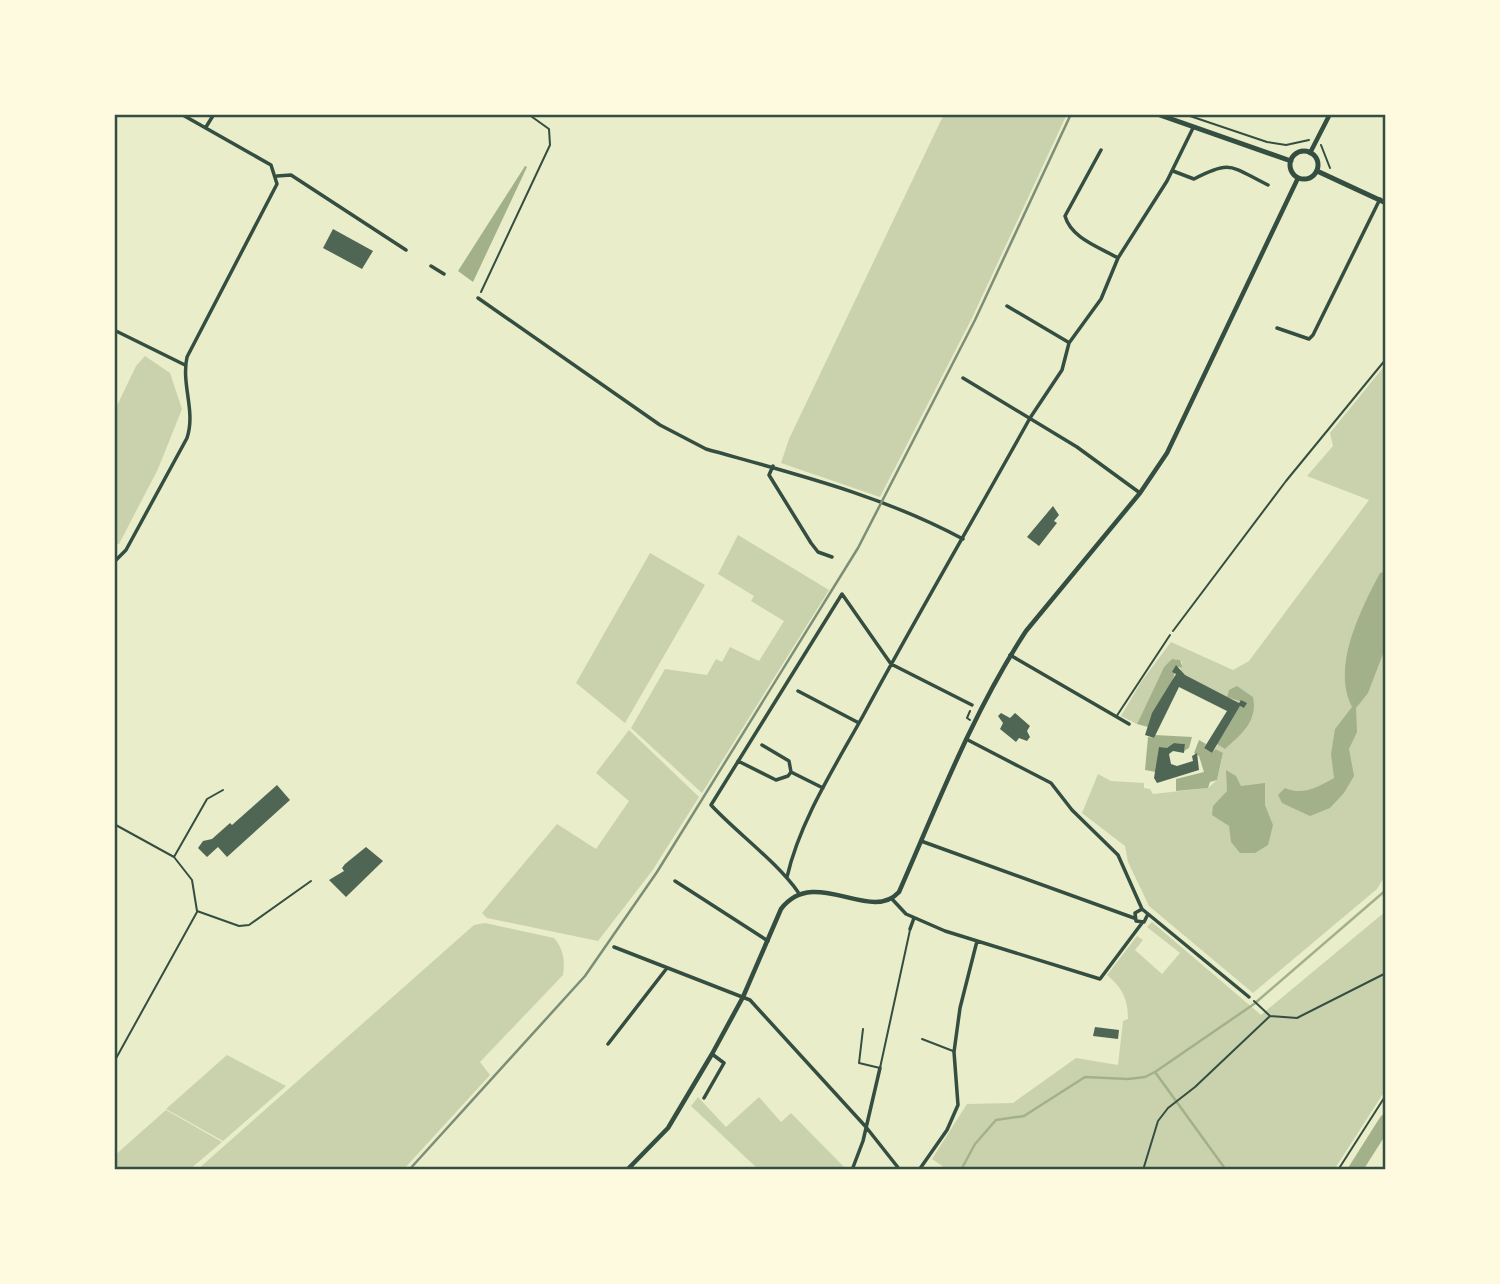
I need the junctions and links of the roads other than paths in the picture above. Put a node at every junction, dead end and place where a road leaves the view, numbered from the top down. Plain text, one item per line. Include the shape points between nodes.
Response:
1 (181, 114) edge
2 (214, 114) edge
3 (1157, 114) edge
4 (1330, 114) edge
5 (206, 127) junction
6 (1194, 127) junction
7 (1101, 150) dead end
8 (1310, 153) junction
9 (1292, 161) junction
10 (1173, 171) junction
11 (1317, 171) junction
12 (277, 176) junction
13 (1298, 178) junction
14 (1268, 185) dead end
15 (1383, 201) edge
16 (407, 250) dead end
17 (1118, 258) junction
18 (431, 266) dead end
19 (444, 274) dead end
20 (478, 298) road end
21 (1007, 306) dead end
22 (1277, 328) dead end
23 (114, 330) edge
24 (1069, 343) junction
25 (185, 365) junction
26 (963, 378) dead end
27 (1030, 418) junction
28 (773, 466) junction
29 (1140, 493) junction
30 (963, 539) junction
31 (832, 557) dead end
32 (114, 562) edge
33 (1170, 635) road end
34 (1010, 655) junction
35 (891, 664) junction
36 (798, 691) dead end
37 (972, 705) road end
38 (1115, 718) junction
39 (859, 723) junction
40 (1129, 724) dead end
41 (966, 739) junction
42 (762, 745) dead end
43 (738, 761) junction
44 (791, 772) junction
45 (823, 788) junction
46 (223, 790) dead end
47 (114, 824) edge
48 (921, 841) junction
49 (174, 857) junction
50 (787, 877) junction
51 (311, 881) dead end
52 (675, 881) dead end
53 (798, 892) junction
54 (892, 899) junction
55 (1142, 909) junction
56 (197, 911) junction
57 (1147, 914) junction
58 (914, 918) junction
59 (1134, 918) junction
60 (1142, 923) junction
61 (910, 929) joint
62 (977, 940) junction
63 (768, 941) junction
64 (614, 947) dead end
65 (667, 968) junction
66 (743, 997) junction
67 (1249, 997) road end
68 (863, 1029) dead end
69 (922, 1040) dead end
70 (608, 1044) dead end
71 (954, 1052) junction
72 (712, 1054) junction
73 (114, 1062) edge
74 (880, 1068) junction
75 (704, 1098) dead end
76 (866, 1127) junction
77 (627, 1170) edge
78 (852, 1170) edge
79 (900, 1170) edge
80 (919, 1170) edge

1 - 5 street
2 - 5 street
3 - 6 main road
4 - 8 street
5 - 12 street via 271,165
6 - 9 main road
6 - 10 street
7 - 17 street via 1065,216 1076,234
8 - 9 main road via 1299,152
8 - 11 main road via 1318,161
9 - 13 main road
10 - 14 street via 1194,179 1227,165
10 - 17 street
11 - 13 main road via 1311,178
11 - 15 main road
12 - 16 street via 291,174
12 - 25 street via 276,191
13 - 29 street via 1178,432
15 - 22 street via 1309,340
17 - 24 street via 1101,299
18 - 19 street
20 - 28 street via 660,425 706,449
21 - 24 street
23 - 25 street
24 - 27 street via 1062,370
25 - 32 street via 190,430 133,537
26 - 27 street
27 - 29 street
27 - 30 street
28 - 30 street via 883,502
28 - 31 street via 769,475 811,543 818,552
29 - 34 street
30 - 35 street
33 - 38 lane
34 - 38 street
34 - 41 street
35 - 37 street
35 - 39 street
35 - 43 street via 842,594
36 - 39 street
38 - 40 street
39 - 45 street
41 - 48 street
41 - 55 street via 1051,783 1118,855
42 - 44 street via 789,761
43 - 44 street via 776,780
43 - 50 street via 711,804
44 - 45 street
45 - 50 street
46 - 49 lane via 207,799
47 - 49 lane
48 - 54 street
48 - 59 street
49 - 56 lane via 192,880
50 - 53 street
51 - 56 lane via 249,925 239,926
52 - 63 street
53 - 54 street
53 - 63 street via 781,909
54 - 58 street
55 - 57 street
55 - 59 street
56 - 73 lane
57 - 60 street
57 - 67 street
58 - 61 street
58 - 62 street
59 - 60 street
60 - 62 street via 1100,979
61 - 74 lane
62 - 71 street
63 - 66 street
64 - 65 street
65 - 66 street
65 - 70 street
66 - 72 street
66 - 76 street
68 - 74 lane via 859,1063
69 - 71 lane
71 - 80 street via 958,1105
72 - 75 street via 724,1063
72 - 77 street via 668,1128
74 - 76 street
76 - 78 street
76 - 79 street

